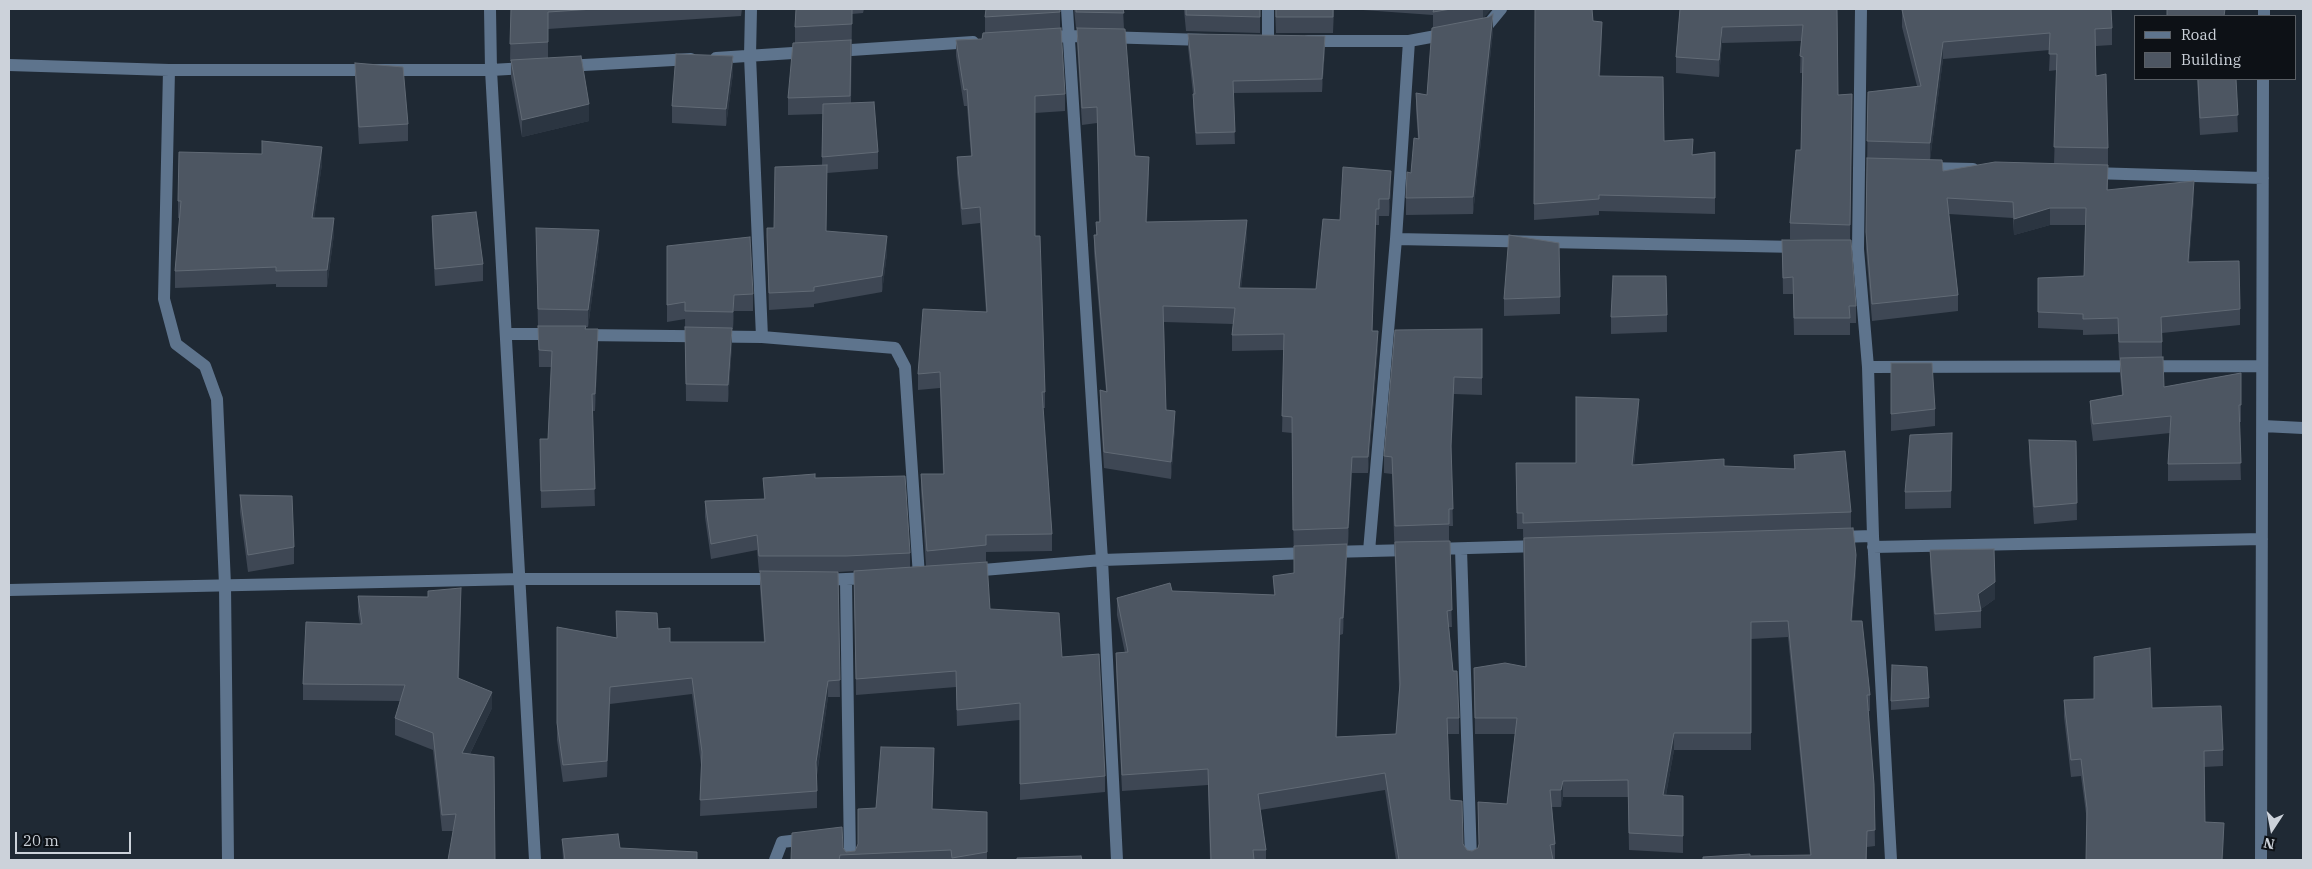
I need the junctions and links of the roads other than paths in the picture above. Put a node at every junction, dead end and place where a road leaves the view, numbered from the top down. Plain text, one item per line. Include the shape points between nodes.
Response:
1 (490, 9) edge
2 (752, 9) edge
3 (1067, 9) edge
4 (1268, 9) edge
5 (1501, 9) edge
6 (1860, 9) edge
7 (1069, 36) junction
8 (1029, 38) edge
9 (1218, 40) edge
10 (990, 41) edge
11 (1268, 41) edge
12 (1296, 41) edge
13 (1409, 41) junction
14 (750, 56) junction
15 (9, 65) edge
16 (169, 70) junction
17 (491, 70) junction
18 (2263, 80) edge
19 (1909, 167) edge
20 (1988, 170) edge
21 (2076, 172) edge
22 (2263, 178) junction
23 (1396, 239) junction
24 (1809, 248) edge
25 (506, 334) junction
26 (762, 337) junction
27 (2261, 366) junction
28 (1868, 367) junction
29 (2263, 426) junction
30 (2303, 428) edge
31 (1824, 538) edge
32 (2262, 539) junction
33 (1873, 542) junction
34 (1549, 546) edge
35 (1461, 549) junction
36 (1369, 551) junction
37 (1102, 560) junction
38 (958, 572) edge
39 (919, 576) edge
40 (883, 578) edge
41 (521, 579) junction
42 (787, 580) edge
43 (807, 580) edge
44 (846, 580) junction
45 (225, 585) junction
46 (9, 590) edge
47 (820, 838) edge
48 (228, 860) edge
49 (535, 860) edge
50 (775, 860) edge
51 (850, 860) edge
52 (1117, 860) edge
53 (1471, 860) edge
54 (1891, 860) edge
55 (2262, 860) edge

1 - 17 street
2 - 14 street
3 - 7 street
4 - 11 street
5 - 13 street via 1487,26
6 - 28 street via 1865,166 1854,249
7 - 8 street
7 - 9 street
7 - 37 street
10 - 14 street
12 - 13 street
13 - 23 street
14 - 17 street
14 - 26 street
15 - 16 street
16 - 17 street
16 - 45 street via 164,299 176,344 205,366 217,400
17 - 25 street
18 - 22 street
19 - 20 street
21 - 22 street
22 - 27 street
23 - 24 street
23 - 36 street
25 - 26 street
25 - 41 street
26 - 39 street via 895,348 905,367
27 - 28 street
27 - 29 street
28 - 33 street
29 - 30 street
29 - 32 street
31 - 33 street
32 - 33 street
32 - 55 street
33 - 54 street
34 - 35 street
35 - 36 street
35 - 53 street
36 - 37 street
37 - 38 street
37 - 52 street
40 - 44 street
41 - 42 street
41 - 45 street
41 - 49 street
43 - 44 street
44 - 51 street via 844,835
45 - 46 street
45 - 48 street
47 - 50 street via 782,842

